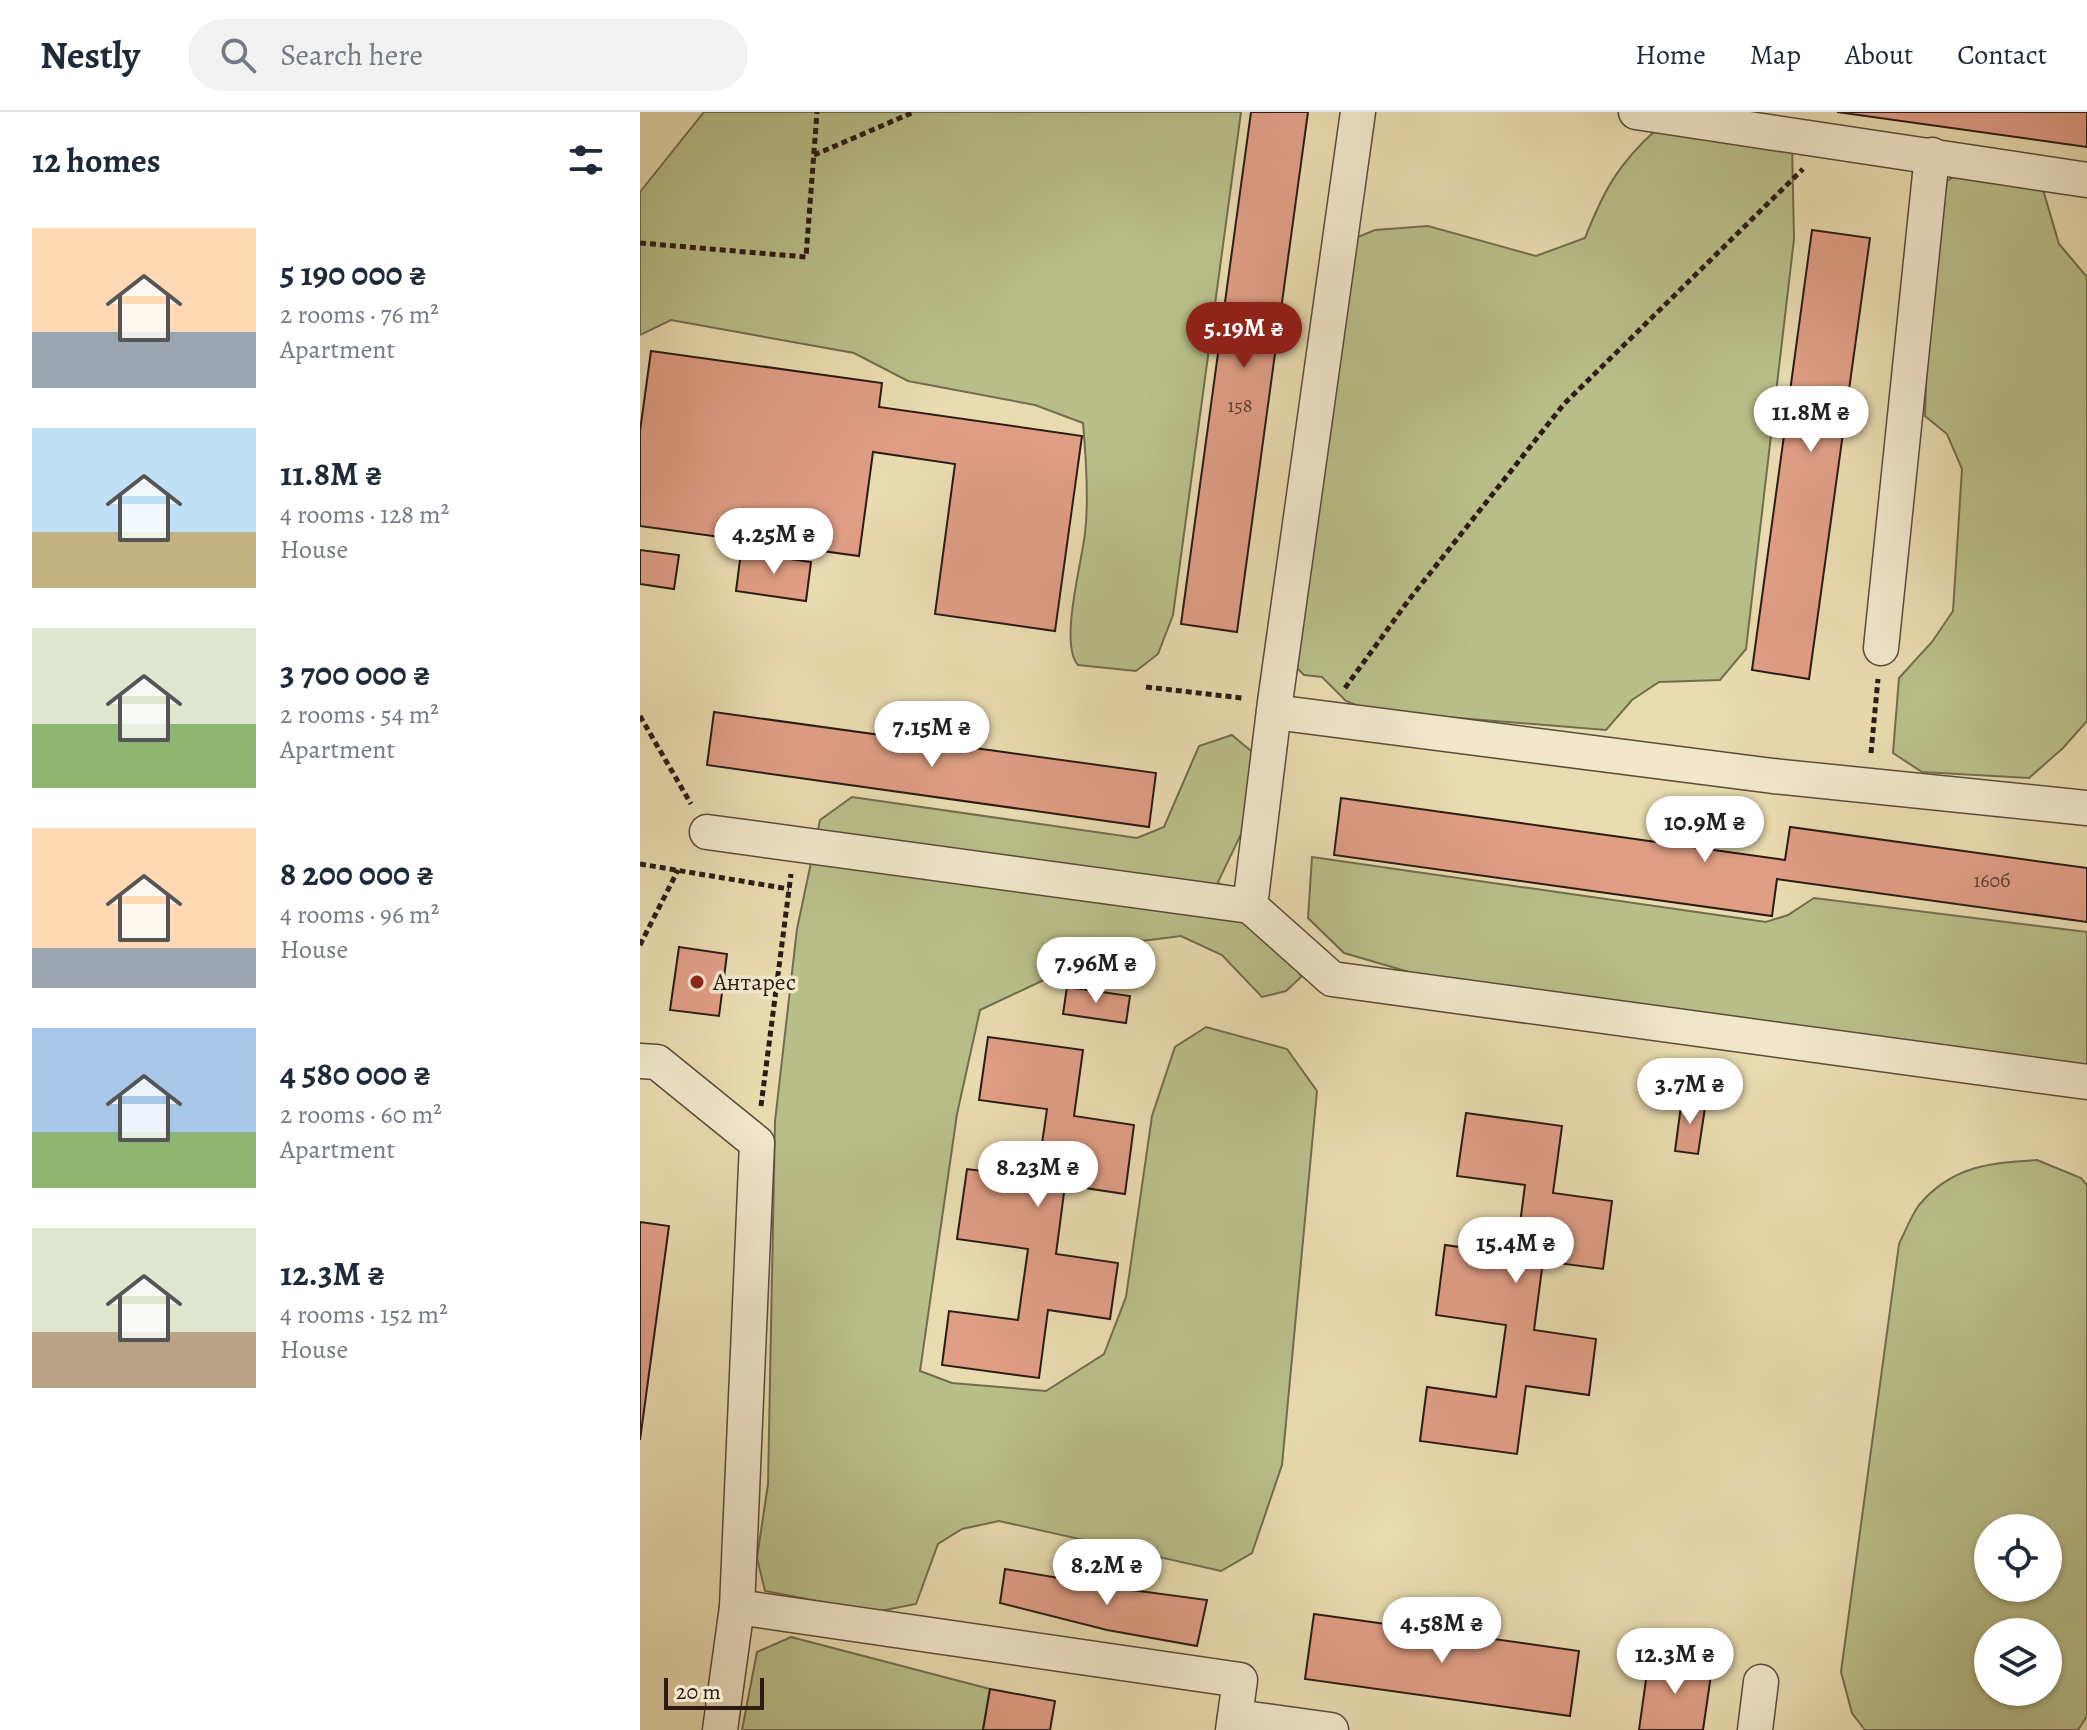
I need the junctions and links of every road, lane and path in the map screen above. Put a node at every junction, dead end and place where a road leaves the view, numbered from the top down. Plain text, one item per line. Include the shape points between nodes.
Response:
1 (817, 112) edge
2 (914, 112) edge
3 (1358, 112) edge
4 (1636, 112) edge
5 (1827, 140) junction
6 (814, 155) junction
7 (1932, 155) junction
8 (2087, 180) edge
9 (640, 243) edge
10 (1881, 648) joint
11 (1146, 687) dead end
12 (1275, 707) junction
13 (640, 716) edge
14 (1323, 718) junction
15 (1867, 786) junction
16 (2087, 808) edge
17 (707, 832) joint
18 (795, 844) junction
19 (640, 864) edge
20 (678, 870) junction
21 (789, 889) junction
22 (1250, 906) junction
23 (640, 945) edge
24 (640, 1061) edge
25 (2087, 1082) edge
26 (757, 1143) junction
27 (737, 1607) junction
28 (1761, 1682) dead end
29 (1234, 1724) edge
30 (720, 1730) edge
31 (1331, 1730) edge
32 (1755, 1730) edge

1 - 6 path
2 - 6 path
3 - 12 lane
4 - 5 lane
5 - 7 lane
5 - 14 path via 1793,180 1564,404
6 - 9 path via 806,257
7 - 8 lane
7 - 10 lane
10 - 15 path
11 - 12 path
12 - 14 lane
12 - 22 lane
13 - 17 path
14 - 15 lane
15 - 16 lane
17 - 18 lane
18 - 21 path
18 - 22 lane
19 - 20 path
20 - 21 path
20 - 23 path
21 - 26 path
22 - 25 lane via 1332,979
24 - 26 lane via 657,1062
26 - 27 lane
27 - 29 lane via 1240,1680
27 - 30 lane
28 - 32 lane
29 - 31 lane

